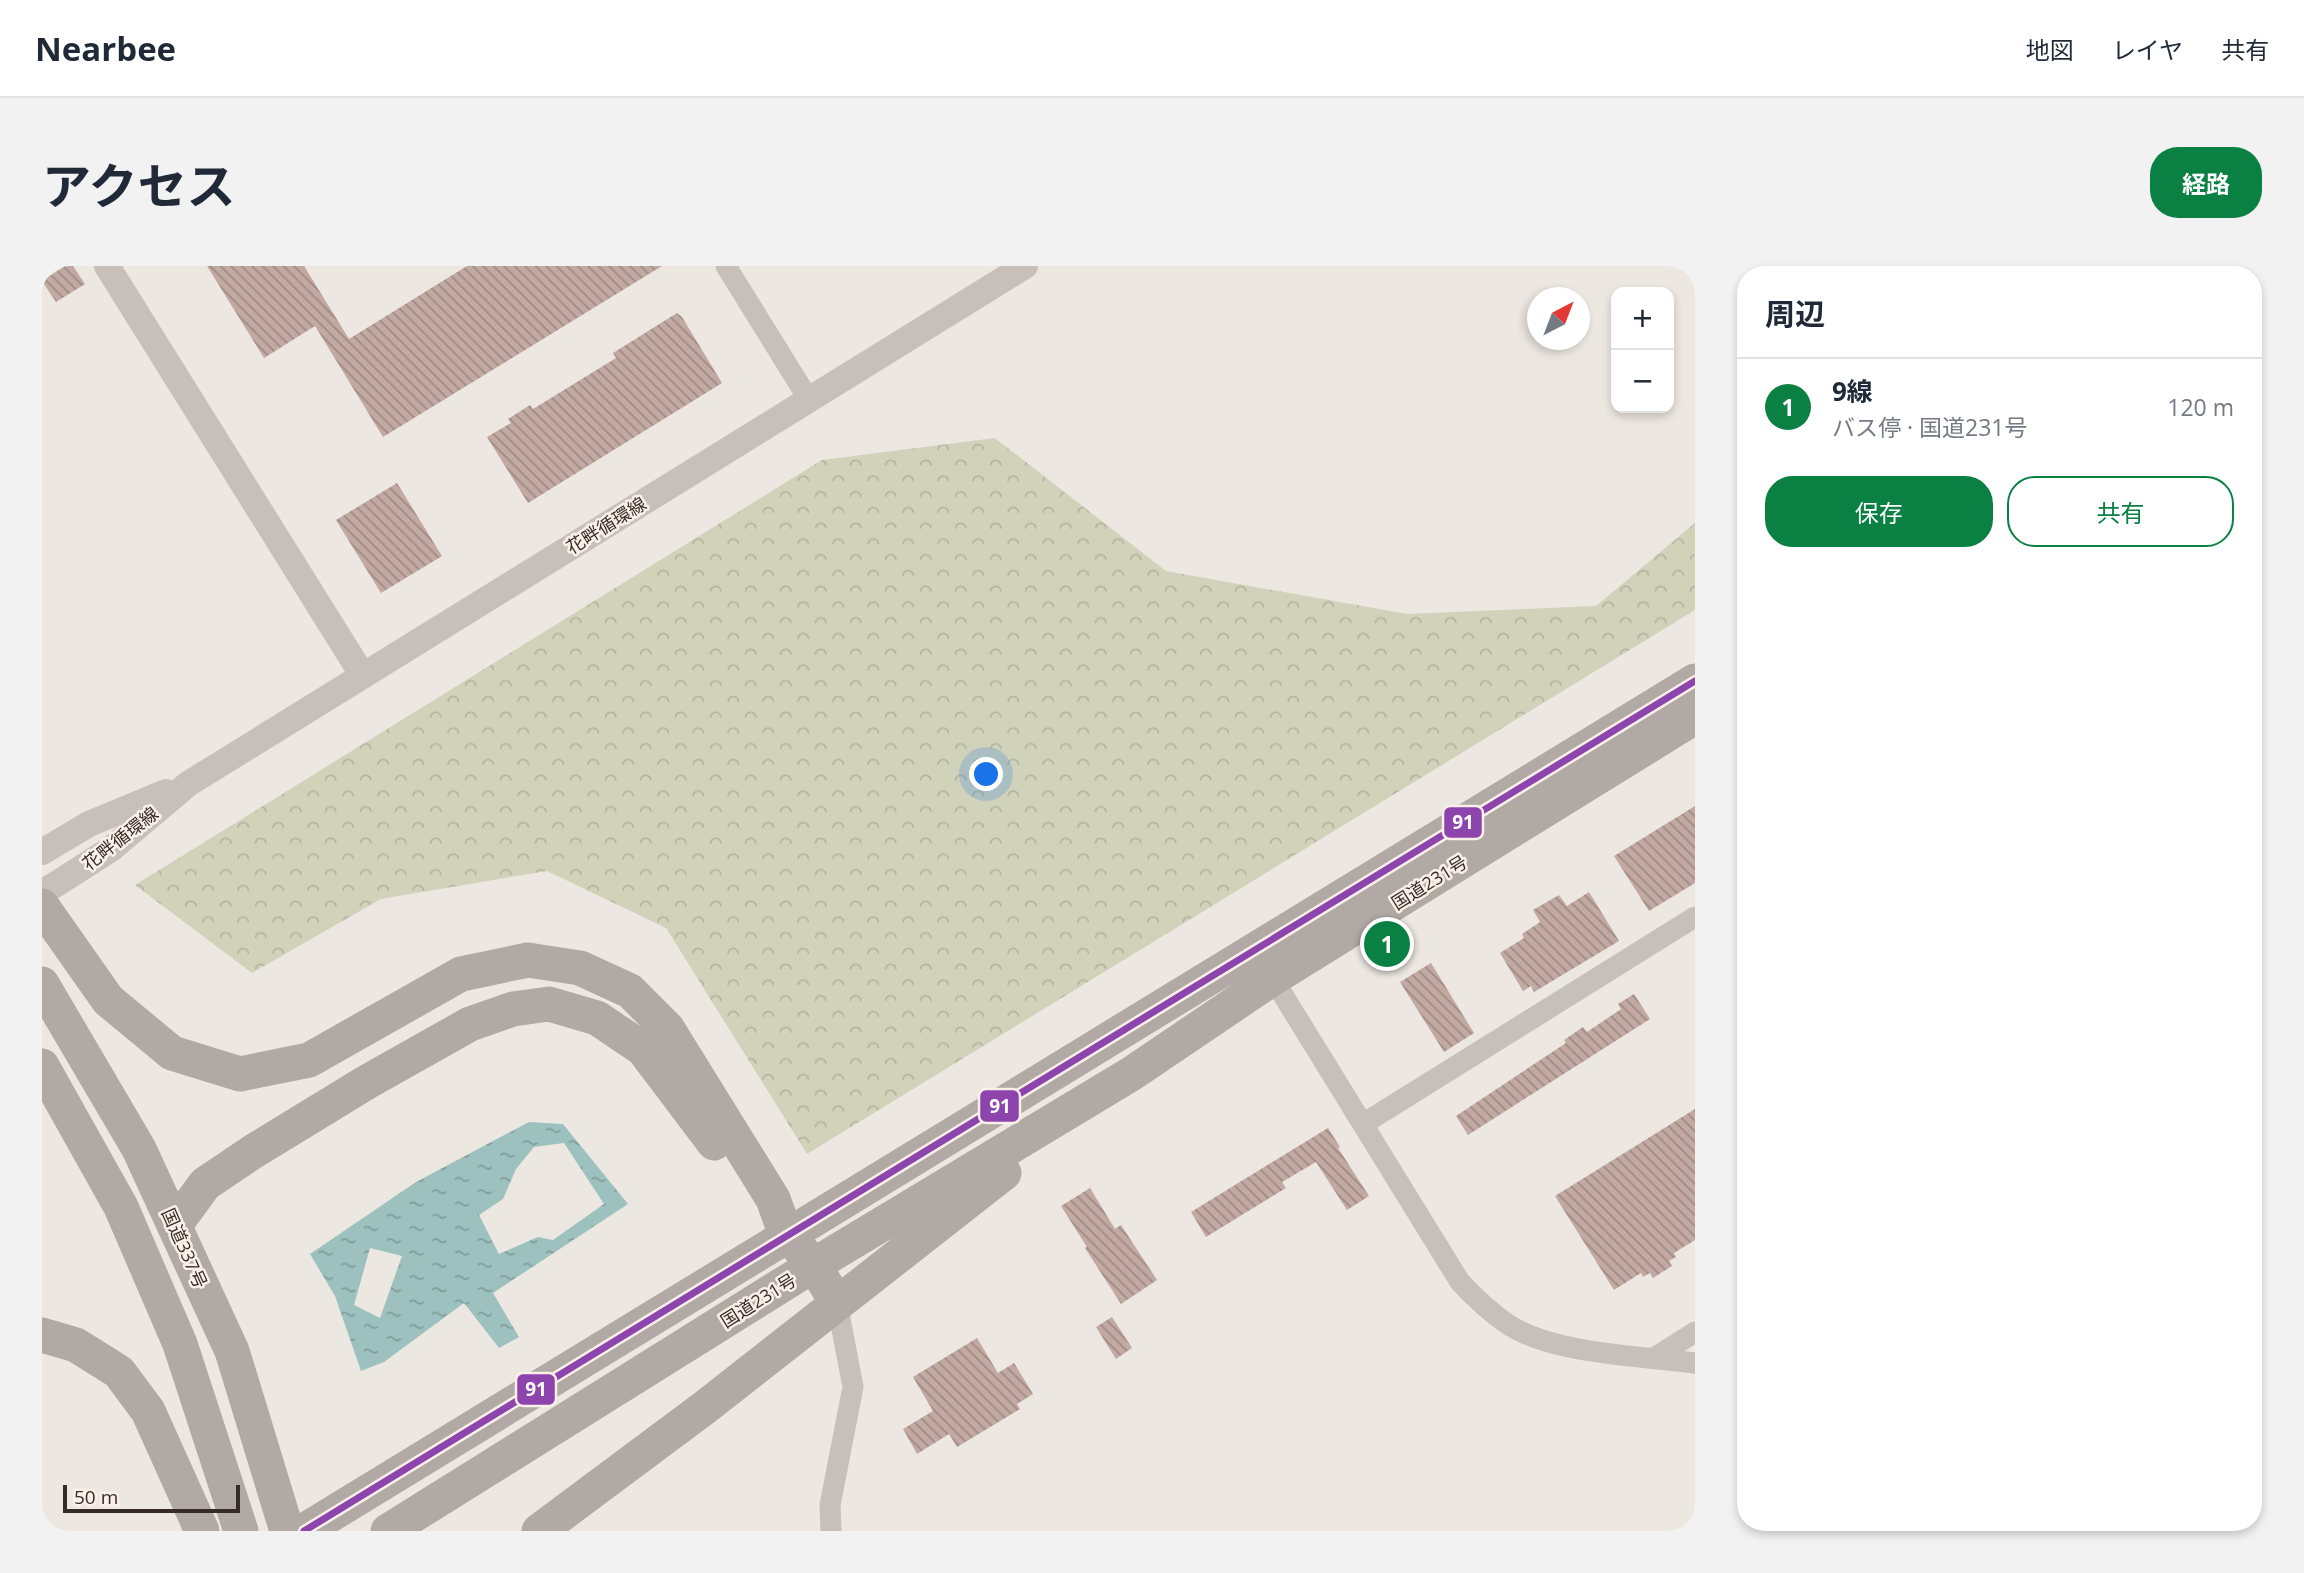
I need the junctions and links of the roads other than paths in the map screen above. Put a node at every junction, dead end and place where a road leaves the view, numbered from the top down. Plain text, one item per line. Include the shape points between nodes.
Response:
1 (107, 266) edge
2 (726, 266) edge
3 (1025, 266) edge
4 (809, 400) junction
5 (363, 676) junction
6 (1695, 681) edge
7 (1695, 717) edge
8 (188, 784) junction
9 (42, 852) edge
10 (46, 897) edge
11 (1695, 917) edge
12 (1264, 964) junction
13 (42, 984) edge
14 (42, 1066) edge
15 (1131, 1074) junction
16 (1363, 1125) junction
17 (175, 1225) junction
18 (786, 1235) junction
19 (814, 1265) junction
20 (837, 1303) junction
21 (1695, 1332) edge
22 (42, 1335) edge
23 (1654, 1358) junction
24 (1695, 1363) edge
25 (344, 1507) junction
26 (239, 1524) edge
27 (202, 1531) edge
28 (288, 1531) edge
29 (304, 1531) edge
30 (388, 1531) edge
31 (539, 1531) edge
32 (831, 1531) edge

1 - 5 street
2 - 4 street
3 - 4 street, 花畔循環線
4 - 5 street, 花畔循環線
5 - 8 street, 花畔循環線
6 - 12 highway, 国道231号
7 - 12 highway, 国道231号
8 - 9 street, 花畔循環線 via 89,824
8 - 10 street, 花畔循環線
10 - 18 highway via 108,1000 172,1053 240,1074 309,1059 461,974 528,960 580,968 630,990 667,1028 774,1199
11 - 16 street
12 - 15 highway, 国道231号
12 - 16 street
12 - 18 highway, 国道231号
13 - 17 highway, 国道337号 via 139,1149
14 - 26 highway via 121,1207 180,1345
15 - 19 highway, 国道231号
15 - 20 highway, 国道231号
16 - 23 street via 1460,1282 1478,1301 1511,1326 1543,1340 1570,1348
17 - 18 highway via 205,1184 367,1082 470,1024 513,1009 549,1004 597,1018 643,1049 761,1212
17 - 28 highway, 国道337号 via 232,1351
18 - 19 highway
18 - 25 highway, 国道231号
19 - 20 highway
19 - 30 highway, 国道231号
20 - 31 highway, 国道231号
20 - 32 street via 853,1387 830,1505
21 - 23 street
22 - 27 highway via 76,1345 119,1372 148,1411
23 - 24 street
25 - 28 highway
25 - 29 highway, 国道231号

